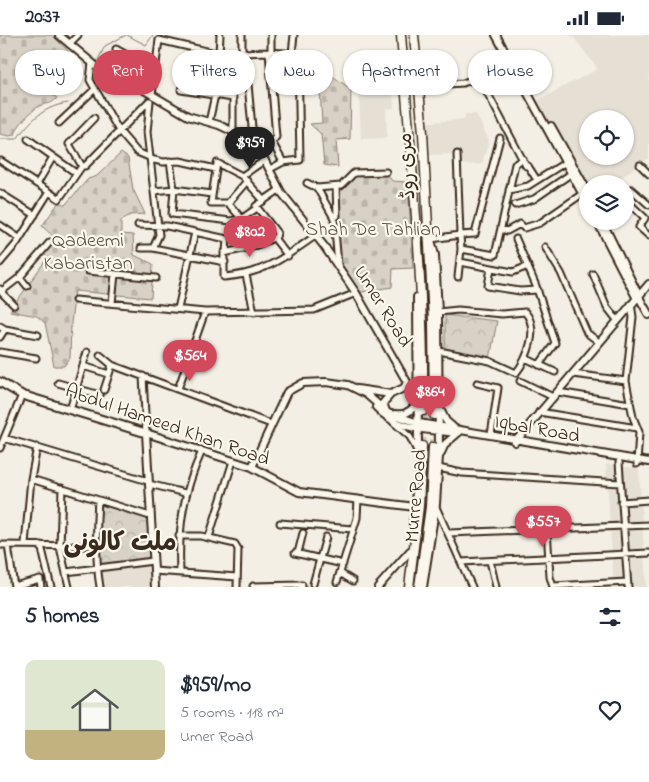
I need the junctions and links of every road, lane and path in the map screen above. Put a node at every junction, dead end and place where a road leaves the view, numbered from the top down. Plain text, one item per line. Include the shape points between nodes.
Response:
1 (59, 35) edge
2 (78, 35) edge
3 (220, 35) edge
4 (242, 35) edge
5 (271, 35) edge
6 (294, 35) edge
7 (401, 35) edge
8 (414, 35) edge
9 (496, 35) edge
10 (501, 35) edge
11 (69, 44) junction
12 (158, 50) edge
13 (203, 50) edge
14 (221, 50) edge
15 (243, 50) edge
16 (270, 50) edge
17 (292, 50) edge
18 (415, 50) edge
19 (93, 64) edge
20 (93, 69) edge
21 (458, 83) edge
22 (93, 84) edge
23 (93, 92) edge
24 (99, 95) edge
25 (149, 95) edge
26 (213, 95) joint
27 (232, 95) edge
28 (248, 95) edge
29 (273, 95) edge
30 (299, 95) edge
31 (420, 95) edge
32 (152, 97) junction
33 (233, 98) junction
34 (94, 119) dead end
35 (209, 122) junction
36 (59, 123) dead end
37 (119, 131) junction
38 (233, 131) junction
39 (422, 133) junction
40 (409, 134) junction
41 (500, 138) dead end
42 (28, 139) dead end
43 (258, 152) junction
44 (457, 154) dead end
45 (53, 157) junction
46 (149, 158) junction
47 (523, 159) junction
48 (265, 160) junction
49 (0, 161) edge
50 (170, 161) junction
51 (283, 162) junction
52 (566, 162) junction
53 (640, 165) dead end
54 (82, 166) junction
55 (216, 169) junction
56 (270, 169) junction
57 (386, 172) dead end
58 (76, 173) junction
59 (572, 173) junction
60 (649, 174) edge
61 (242, 176) junction
62 (537, 180) junction
63 (247, 181) junction
64 (579, 182) edge
65 (307, 183) dead end
66 (37, 184) junction
67 (579, 184) edge
68 (317, 187) junction
69 (336, 187) junction
70 (174, 189) junction
71 (279, 190) junction
72 (509, 190) junction
73 (154, 191) junction
74 (49, 192) junction
75 (634, 192) edge
76 (0, 193) edge
77 (212, 194) junction
78 (579, 197) edge
79 (264, 201) junction
80 (228, 203) junction
81 (515, 205) dead end
82 (649, 205) edge
83 (634, 207) edge
84 (257, 208) junction
85 (35, 215) junction
86 (334, 218) junction
87 (242, 219) junction
88 (0, 225) edge
89 (138, 225) dead end
90 (158, 226) junction
91 (501, 229) junction
92 (428, 230) junction
93 (602, 230) edge
94 (606, 230) edge
95 (195, 232) junction
96 (460, 235) junction
97 (315, 236) junction
98 (649, 236) edge
99 (19, 237) junction
100 (274, 238) junction
101 (431, 239) junction
102 (516, 239) dead end
103 (50, 242) dead end
104 (418, 245) junction
105 (545, 247) dead end
106 (141, 248) dead end
107 (154, 248) junction
108 (461, 249) junction
109 (226, 252) junction
110 (190, 255) junction
111 (288, 256) junction
112 (0, 261) edge
113 (225, 262) junction
114 (460, 262) junction
115 (528, 266) junction
116 (338, 267) junction
117 (491, 268) junction
118 (88, 271) dead end
119 (115, 274) junction
120 (593, 274) dead end
121 (246, 275) junction
122 (20, 277) junction
123 (458, 277) dead end
124 (156, 278) dead end
125 (649, 284) edge
126 (27, 286) dead end
127 (538, 289) junction
128 (1, 291) edge
129 (356, 293) junction
130 (639, 297) junction
131 (75, 300) dead end
132 (112, 303) junction
133 (631, 303) junction
134 (14, 305) dead end
135 (178, 309) junction
136 (205, 312) junction
137 (254, 312) junction
138 (438, 313) junction
139 (649, 315) edge
140 (617, 320) junction
141 (2, 327) edge
142 (38, 335) dead end
143 (0, 337) edge
144 (599, 342) junction
145 (87, 351) dead end
146 (439, 351) junction
147 (0, 352) edge
148 (100, 355) dead end
149 (36, 357) dead end
150 (525, 358) junction
151 (83, 365) junction
152 (112, 365) junction
153 (539, 365) junction
154 (555, 372) dead end
155 (573, 373) junction
156 (109, 374) junction
157 (143, 375) junction
158 (520, 381) dead end
159 (626, 381) junction
160 (0, 383) edge
161 (58, 383) dead end
162 (477, 383) dead end
163 (76, 388) junction
164 (178, 389) junction
165 (357, 389) junction
166 (391, 393) junction
167 (22, 395) junction
168 (555, 395) junction
169 (419, 396) junction
170 (630, 404) junction
171 (438, 406) junction
172 (70, 410) junction
173 (423, 411) tunnel mouth
174 (539, 412) junction
175 (388, 413) junction
176 (434, 415) tunnel mouth
177 (393, 422) junction
178 (271, 424) junction
179 (418, 425) junction
180 (438, 428) junction
181 (638, 429) junction
182 (458, 431) junction
183 (146, 433) junction
184 (491, 435) junction
185 (4, 437) junction
186 (515, 441) junction
187 (422, 446) tunnel mouth
188 (37, 447) junction
189 (433, 447) tunnel mouth
190 (0, 448) edge
191 (202, 451) junction
192 (418, 454) junction
193 (439, 456) junction
194 (232, 461) junction
195 (618, 462) junction
196 (637, 462) junction
197 (649, 462) edge
198 (649, 466) edge
199 (252, 467) junction
200 (438, 468) junction
201 (31, 479) junction
202 (148, 483) junction
203 (620, 483) junction
204 (62, 488) junction
205 (186, 493) junction
206 (98, 499) junction
207 (358, 499) junction
208 (649, 500) edge
209 (621, 501) junction
210 (436, 504) junction
211 (415, 507) junction
212 (150, 515) junction
213 (280, 523) dead end
214 (623, 525) junction
215 (649, 525) edge
216 (353, 529) junction
217 (547, 529) junction
218 (303, 533) dead end
219 (449, 533) junction
220 (179, 536) junction
221 (209, 537) junction
222 (326, 537) dead end
223 (25, 544) junction
224 (0, 545) edge
225 (8, 545) junction
226 (41, 545) junction
227 (96, 546) junction
228 (60, 547) junction
229 (410, 551) junction
230 (649, 553) edge
231 (625, 554) junction
232 (549, 558) junction
233 (320, 559) junction
234 (153, 561) junction
235 (490, 561) junction
236 (461, 562) junction
237 (343, 565) junction
238 (97, 568) junction
239 (66, 571) junction
240 (154, 571) junction
241 (180, 572) junction
242 (340, 573) junction
243 (237, 577) junction
244 (338, 581) dead end
245 (353, 581) dead end
246 (313, 584) dead end
247 (628, 585) edge
248 (14, 586) edge
249 (252, 586) edge
250 (553, 586) edge
251 (41, 587) edge
252 (51, 587) edge
253 (69, 587) edge
254 (100, 587) edge
255 (155, 587) edge
256 (237, 587) edge
257 (302, 587) edge
258 (378, 587) edge
259 (407, 587) edge
260 (419, 587) edge
261 (423, 587) edge
262 (472, 587) edge
263 (496, 587) edge

1 - 11 street, Umer Road
2 - 11 street
3 - 14 street
4 - 15 street
5 - 16 street
6 - 17 street
7 - 40 main road, مری روڈ
8 - 18 main road, مری روڈ
9 - 52 street
10 - 64 street
11 - 19 street, Umer Road
12 - 13 street via 159,40
20 - 22 street via 90,80
21 - 47 street via 478,76
23 - 36 street
24 - 37 street
25 - 32 street, Umer Road
26 - 33 street
26 - 35 street
27 - 33 street
28 - 43 street via 253,138
29 - 51 street via 276,137 272,141
30 - 51 street via 300,160
31 - 39 main road, مری روڈ
32 - 35 street, Umer Road via 188,116
32 - 37 street
32 - 46 street via 147,132
33 - 38 street
34 - 54 street via 68,144
35 - 38 street, Umer Road
37 - 46 street via 137,152
37 - 54 street
38 - 43 street, Umer Road
39 - 40 main road
39 - 92 main road, مری روڈ
40 - 104 main road, مری روڈ
41 - 96 street via 475,234
42 - 45 street
43 - 48 street, Umer Road
44 - 96 street
45 - 58 street
45 - 66 street
46 - 50 street
46 - 73 street
47 - 62 street
47 - 72 street via 515,164
48 - 56 street, Umer Road
48 - 61 street
49 - 66 street
50 - 55 street
50 - 70 street
51 - 56 street
52 - 59 street
52 - 62 street
53 - 60 street
54 - 58 street
55 - 61 street via 217,163
55 - 77 street
56 - 71 street, Umer Road
57 - 69 street via 354,173
58 - 74 street via 59,199
59 - 67 street
59 - 81 street via 534,199
61 - 63 street
62 - 72 street via 528,186
63 - 79 street
63 - 80 street
65 - 68 street
66 - 74 street
68 - 69 street
68 - 86 street
69 - 86 street via 337,216
70 - 73 street
70 - 77 street
70 - 87 street via 172,214 231,221
71 - 79 street
71 - 97 street, Umer Road
72 - 91 street
73 - 90 street
74 - 85 street
75 - 82 street
76 - 85 street
77 - 80 street via 211,203
78 - 91 street via 540,223 524,228 520,224 507,231
79 - 84 street
80 - 87 street
83 - 98 street via 645,217 638,226
84 - 87 street
84 - 100 street via 277,233
85 - 99 street
86 - 116 street
88 - 99 street
89 - 90 street
90 - 95 street
90 - 107 street via 159,235
91 - 108 street via 495,255
92 - 101 street, Murre Road
92 - 176 main road, مری روڈ
93 - 130 street
94 - 130 street
95 - 109 street via 227,239
95 - 110 street
96 - 101 street
96 - 108 street
97 - 111 street
97 - 116 street, Umer Road
99 - 112 street via 9,254
100 - 109 street
100 - 111 street
101 - 138 street, Murre Road
102 - 115 street
103 - 122 street
104 - 169 street, Murre Road
104 - 173 main road, مری روڈ via 424,332
105 - 144 street via 561,273 587,333
106 - 107 street
107 - 110 street
108 - 114 street
109 - 113 street
110 - 113 street
110 - 135 street
111 - 121 street
113 - 121 street via 224,277
114 - 117 street
114 - 123 street
115 - 117 street via 512,272
115 - 127 street
116 - 129 street, Umer Road
117 - 127 street via 488,286 520,291
118 - 119 street
119 - 124 street
119 - 132 street
120 - 140 street via 606,307
121 - 137 street
122 - 126 street
122 - 128 street
125 - 130 street
127 - 153 street via 555,343
128 - 134 street
129 - 137 street via 314,310
129 - 166 street, Umer Road via 405,377 404,388
130 - 133 street
130 - 139 street
131 - 132 street
132 - 135 street
133 - 140 street
133 - 159 street via 633,317
135 - 136 street
136 - 137 street
136 - 164 street
138 - 146 street, Murre Road
138 - 150 street via 458,310 527,313 532,332 531,347
140 - 144 street
141 - 142 street
141 - 143 street
144 - 155 street
145 - 151 street
146 - 150 street via 490,361 516,373
146 - 171 street, Murre Road
147 - 149 street
148 - 152 street
150 - 153 street
151 - 156 street
151 - 163 street
152 - 156 street
152 - 157 street
153 - 154 street
155 - 159 street
155 - 168 street
156 - 163 street via 102,393
157 - 164 street
157 - 183 street
158 - 168 street
159 - 170 street
160 - 167 main road, Abdul Hameed Khan Road
161 - 163 street
162 - 184 street via 498,388
163 - 172 street
164 - 178 street
165 - 166 street
165 - 175 street
165 - 177 street
165 - 178 street via 326,382 303,383 287,392
166 - 175 street via 383,403
167 - 172 main road, Abdul Hameed Khan Road
167 - 185 street
168 - 170 street
168 - 174 street
169 - 175 street via 416,404 404,414
169 - 179 street, Murre Road
170 - 181 street
171 - 180 street, Murre Road
171 - 182 street via 446,421
172 - 183 main road, Abdul Hameed Khan Road
174 - 181 street
174 - 186 street
175 - 179 street
177 - 179 street
177 - 192 street via 410,437
178 - 199 street
179 - 180 street, Iqbal Road
179 - 192 street, Murre Road
180 - 182 street, Iqbal Road
180 - 193 street, Murre Road
181 - 196 street
182 - 184 street, Iqbal Road
182 - 186 street, Iqbal Road
182 - 193 street via 445,443
183 - 191 street, Abdul Hameed Khan Road
183 - 202 street
184 - 186 street, Iqbal Road
185 - 188 street
185 - 190 street
186 - 195 street, Iqbal Road
186 - 196 street, Iqbal Road
187 - 259 main road via 419,506
188 - 201 street
188 - 202 street
189 - 260 main road via 430,507
191 - 194 street, Abdul Hameed Khan Road
191 - 205 street
192 - 211 street, Murre Road
193 - 200 street, Murre Road
194 - 199 street, Abdul Hameed Khan Road
194 - 221 street
195 - 196 street, Iqbal Road
195 - 203 street
196 - 197 street, Iqbal Road
196 - 198 street, Iqbal Road
199 - 207 street, Abdul Hameed Khan Road via 299,492
200 - 203 street via 462,473
200 - 210 street, Murre Road
201 - 204 street
201 - 223 street
202 - 205 street
202 - 212 street
203 - 209 street
204 - 206 street
204 - 228 street
205 - 220 street
206 - 212 street
206 - 227 street
207 - 211 street, Abdul Hameed Khan Road
207 - 216 street
208 - 209 street
209 - 214 street
210 - 219 street
210 - 261 street, Murre Road
211 - 229 street, Murre Road
212 - 234 street
213 - 216 street
214 - 215 street
214 - 217 street
214 - 231 street
216 - 237 street
217 - 219 street
217 - 232 street
218 - 233 street via 296,553
219 - 236 street
220 - 221 street
220 - 241 street
221 - 243 street via 236,544
222 - 233 street
223 - 225 street
223 - 226 street
224 - 225 street
225 - 248 street
226 - 228 street
226 - 252 street
227 - 228 street
227 - 238 street
228 - 239 street
229 - 258 street
229 - 259 street, Murre Road
230 - 231 street
231 - 232 street
231 - 247 street
232 - 235 street
232 - 250 street
233 - 237 street
233 - 246 street
234 - 238 street
234 - 240 street
235 - 236 street
235 - 263 street
236 - 262 street
237 - 242 street
238 - 239 street
238 - 254 street
239 - 253 street
240 - 241 street
240 - 255 street
241 - 243 street
242 - 244 street
242 - 245 street
243 - 256 street
247 - 250 street
248 - 251 street via 40,579
249 - 257 street via 292,583

